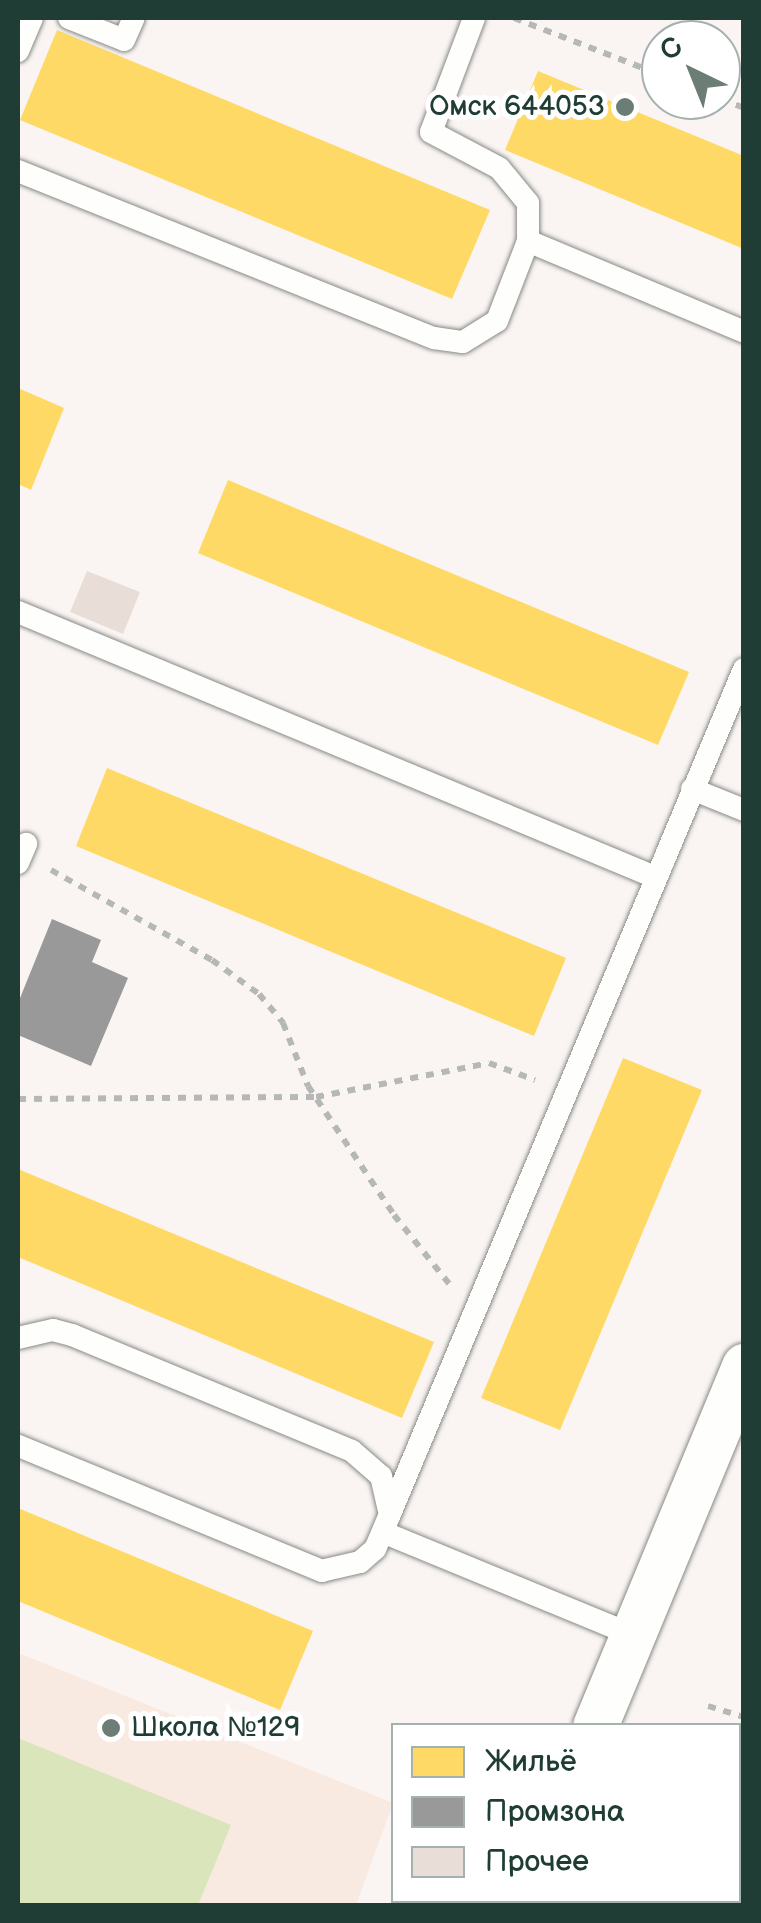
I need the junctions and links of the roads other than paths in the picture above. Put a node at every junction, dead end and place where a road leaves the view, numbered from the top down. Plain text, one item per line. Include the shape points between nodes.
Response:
1 (32, 18) edge
2 (69, 18) edge
3 (134, 18) edge
4 (474, 18) edge
5 (18, 51) edge
6 (18, 170) edge
7 (528, 241) junction
8 (744, 332) edge
9 (18, 612) edge
10 (744, 669) edge
11 (692, 789) junction
12 (744, 810) edge
13 (655, 878) junction
14 (18, 1338) edge
15 (744, 1366) edge
16 (18, 1446) edge
17 (388, 1523) junction
18 (632, 1635) junction
19 (596, 1723) edge

1 - 5 lane
2 - 3 lane via 124,40
4 - 7 lane via 431,132 499,168 528,203
6 - 7 lane via 434,338 462,342 497,321
7 - 8 lane
9 - 13 lane
10 - 11 lane
11 - 12 lane
11 - 13 lane
13 - 17 lane
14 - 17 lane via 53,1330 72,1335 352,1451 381,1476
15 - 18 street
16 - 17 lane via 322,1570 360,1562
17 - 18 lane
18 - 19 street

